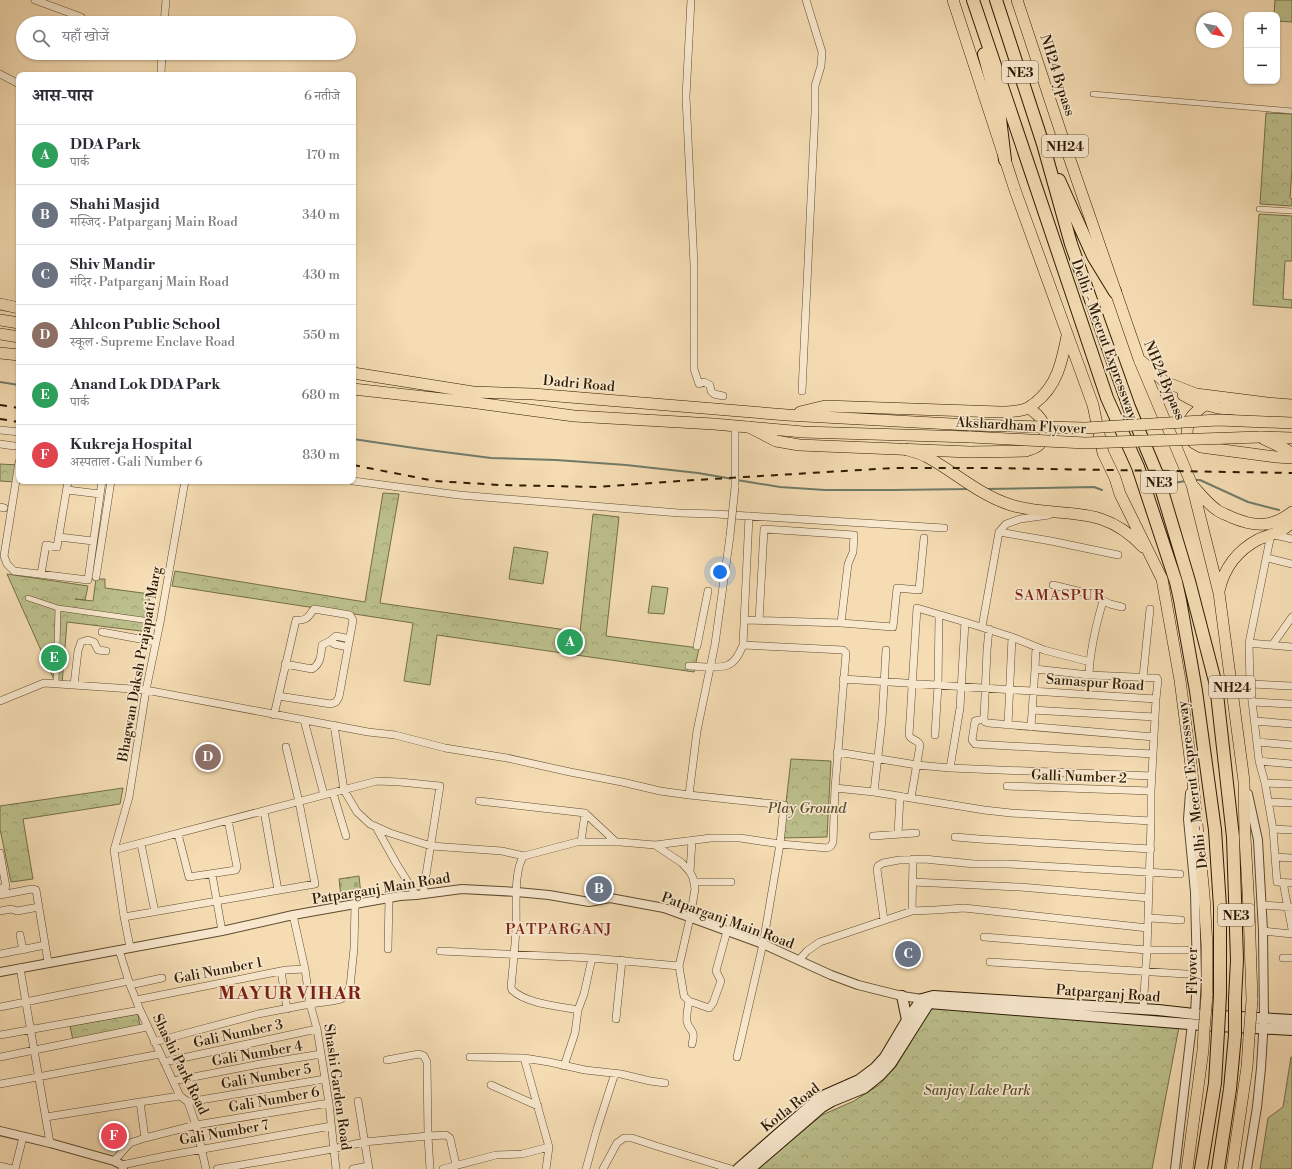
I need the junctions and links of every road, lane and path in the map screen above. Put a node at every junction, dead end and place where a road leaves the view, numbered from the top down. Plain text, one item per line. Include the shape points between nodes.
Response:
1 (35, 0) edge
2 (166, 0) edge
3 (690, 0) edge
4 (806, 0) edge
5 (952, 0) edge
6 (996, 0) edge
7 (1017, 0) edge
8 (975, 4) edge
9 (76, 16) edge
10 (165, 16) edge
11 (162, 60) edge
12 (161, 72) edge
13 (0, 74) edge
14 (16, 82) edge
15 (1093, 94) dead end
16 (1292, 111) edge
17 (1043, 144) junction
18 (1005, 160) junction
19 (1259, 210) dead end
20 (1292, 211) edge
21 (1115, 292) junction
22 (0, 304) edge
23 (16, 307) edge
24 (0, 320) edge
25 (16, 323) edge
26 (0, 334) edge
27 (1067, 336) junction
28 (16, 337) edge
29 (0, 352) edge
30 (16, 355) edge
31 (1139, 360) junction
32 (356, 373) edge
33 (1165, 382) junction
34 (356, 389) edge
35 (802, 391) dead end
36 (723, 396) dead end
37 (1205, 405) junction
38 (1292, 405) edge
39 (1028, 408) junction
40 (1292, 414) edge
41 (787, 415) junction
42 (1292, 423) edge
43 (735, 426) junction
44 (749, 427) junction
45 (0, 430) edge
46 (16, 432) edge
47 (1260, 437) junction
48 (1292, 438) edge
49 (0, 444) edge
50 (14, 446) dead end
51 (904, 449) junction
52 (1292, 455) edge
53 (1292, 458) edge
54 (16, 479) edge
55 (356, 481) edge
56 (68, 484) edge
57 (102, 484) edge
58 (111, 484) edge
59 (184, 484) edge
60 (1192, 485) junction
61 (67, 490) junction
62 (100, 494) junction
63 (1292, 512) edge
64 (1074, 513) junction
65 (749, 516) junction
66 (764, 517) junction
67 (1292, 522) edge
68 (944, 528) dead end
69 (764, 529) junction
70 (999, 532) junction
71 (1271, 534) junction
72 (59, 537) junction
73 (924, 538) dead end
74 (1292, 539) edge
75 (93, 541) junction
76 (1118, 555) dead end
77 (2, 556) edge
78 (1267, 558) junction
79 (1153, 560) junction
80 (1292, 564) edge
81 (41, 574) junction
82 (96, 577) dead end
83 (1053, 585) dead end
84 (708, 591) dead end
85 (1219, 593) junction
86 (28, 598) dead end
87 (1103, 601) junction
88 (1122, 607) dead end
89 (58, 608) junction
90 (1150, 609) dead end
91 (939, 615) junction
92 (1292, 618) edge
93 (744, 620) junction
94 (150, 621) dead end
95 (759, 621) junction
96 (965, 622) junction
97 (841, 623) junction
98 (986, 628) junction
99 (102, 632) dead end
100 (1012, 636) junction
101 (350, 639) junction
102 (330, 641) junction
103 (156, 642) junction
104 (1249, 643) junction
105 (1274, 644) junction
106 (743, 645) junction
107 (697, 646) dead end
108 (348, 647) junction
109 (1036, 647) junction
110 (1292, 647) edge
111 (886, 650) dead end
112 (106, 651) dead end
113 (1090, 662) junction
114 (285, 664) junction
115 (689, 666) dead end
116 (711, 666) junction
117 (1035, 669) junction
118 (1089, 675) junction
119 (1143, 677) junction
120 (844, 679) junction
121 (884, 681) junction
122 (56, 684) junction
123 (913, 684) junction
124 (1250, 684) junction
125 (74, 685) junction
126 (938, 685) junction
127 (1292, 686) edge
128 (961, 687) junction
129 (986, 688) junction
130 (146, 690) junction
131 (1010, 690) junction
132 (1033, 691) junction
133 (278, 696) junction
134 (0, 700) edge
135 (1156, 700) junction
136 (1252, 702) junction
137 (1292, 704) edge
138 (1032, 710) junction
139 (278, 715) junction
140 (1155, 717) junction
141 (984, 718) junction
142 (304, 720) junction
143 (1255, 721) junction
144 (1292, 724) edge
145 (334, 725) junction
146 (1008, 725) junction
147 (1031, 727) junction
148 (935, 735) dead end
149 (1154, 737) junction
150 (1257, 742) junction
151 (1292, 744) edge
152 (286, 747) dead end
153 (838, 752) junction
154 (1153, 754) junction
155 (878, 758) junction
156 (1259, 761) junction
157 (1292, 764) edge
158 (917, 765) junction
159 (950, 768) junction
160 (1192, 773) junction
161 (1152, 776) junction
162 (1244, 781) junction
163 (1265, 783) junction
164 (1292, 784) edge
165 (1007, 786) dead end
166 (834, 788) junction
167 (344, 790) junction
168 (1151, 791) junction
169 (874, 792) junction
170 (333, 793) junction
171 (324, 794) junction
172 (689, 795) junction
173 (900, 796) junction
174 (911, 798) junction
175 (479, 800) dead end
176 (299, 802) junction
177 (1268, 802) junction
178 (1292, 803) edge
179 (264, 811) junction
180 (585, 813) junction
181 (228, 820) junction
182 (1152, 821) junction
183 (376, 827) junction
184 (1273, 829) junction
185 (1292, 830) edge
186 (916, 833) dead end
187 (178, 834) junction
188 (898, 834) junction
189 (346, 836) dead end
190 (873, 836) dead end
191 (955, 837) dead end
192 (692, 840) junction
193 (581, 842) junction
194 (616, 842) junction
195 (141, 844) junction
196 (780, 844) junction
197 (655, 845) junction
198 (431, 846) junction
199 (1151, 849) junction
200 (114, 850) junction
201 (0, 853) edge
202 (524, 856) junction
203 (1275, 857) junction
204 (1292, 858) edge
205 (913, 859) junction
206 (690, 872) junction
207 (1150, 872) junction
208 (212, 874) junction
209 (1180, 874) dead end
210 (695, 882) junction
211 (731, 882) dead end
212 (913, 882) junction
213 (1283, 882) junction
214 (1292, 883) edge
215 (0, 888) edge
216 (278, 890) junction
217 (516, 892) junction
218 (420, 894) junction
219 (0, 895) edge
220 (389, 898) junction
221 (1149, 898) junction
222 (217, 900) junction
223 (355, 904) junction
224 (1262, 905) junction
225 (1290, 906) edge
226 (39, 907) junction
227 (0, 911) edge
228 (155, 912) junction
229 (912, 912) junction
230 (293, 915) junction
231 (124, 917) junction
232 (690, 918) junction
233 (1149, 918) junction
234 (884, 920) junction
235 (1181, 920) dead end
236 (1148, 928) junction
237 (1292, 929) edge
238 (222, 931) junction
239 (727, 931) junction
240 (1263, 931) junction
241 (1292, 934) edge
242 (20, 935) dead end
243 (984, 937) dead end
244 (763, 944) junction
245 (45, 945) junction
246 (130, 947) junction
247 (388, 949) dead end
248 (22, 950) junction
249 (119, 950) junction
250 (1147, 950) junction
251 (1186, 950) dead end
252 (440, 951) dead end
253 (0, 954) edge
254 (514, 954) junction
255 (592, 958) junction
256 (1283, 958) dead end
257 (1292, 958) edge
258 (622, 960) junction
259 (798, 960) junction
260 (48, 962) junction
261 (990, 962) dead end
262 (679, 966) junction
263 (20, 968) junction
264 (305, 969) junction
265 (281, 971) junction
266 (0, 972) edge
267 (1146, 972) junction
268 (1186, 974) dead end
269 (162, 978) dead end
270 (129, 983) junction
271 (902, 996) junction
272 (136, 1000) junction
273 (689, 1001) junction
274 (925, 1001) junction
275 (25, 1003) junction
276 (310, 1004) junction
277 (0, 1007) edge
278 (287, 1009) junction
279 (1143, 1009) junction
280 (140, 1010) junction
281 (578, 1010) junction
282 (1195, 1014) junction
283 (1264, 1018) junction
284 (616, 1019) dead end
285 (907, 1020) junction
286 (1292, 1020) edge
287 (1192, 1024) junction
288 (147, 1028) junction
289 (317, 1029) junction
290 (1263, 1029) junction
291 (31, 1030) junction
292 (1292, 1030) edge
293 (0, 1035) edge
294 (154, 1042) junction
295 (692, 1044) dead end
296 (35, 1050) junction
297 (160, 1054) junction
298 (321, 1054) junction
299 (0, 1057) edge
300 (470, 1057) dead end
301 (737, 1057) dead end
302 (524, 1058) junction
303 (387, 1060) dead end
304 (164, 1062) junction
305 (564, 1066) junction
306 (615, 1074) junction
307 (39, 1077) junction
308 (325, 1079) junction
309 (173, 1081) junction
310 (665, 1083) dead end
311 (0, 1084) edge
312 (492, 1085) dead end
313 (180, 1096) junction
314 (358, 1101) dead end
315 (140, 1102) junction
316 (188, 1102) junction
317 (329, 1103) junction
318 (538, 1106) junction
319 (46, 1117) junction
320 (196, 1125) junction
321 (331, 1126) junction
322 (0, 1131) edge
323 (22, 1136) junction
324 (428, 1136) junction
325 (145, 1138) junction
326 (364, 1142) junction
327 (50, 1143) junction
328 (549, 1147) junction
329 (202, 1149) junction
330 (333, 1150) junction
331 (114, 1161) junction
332 (456, 1165) junction
333 (0, 1166) edge
334 (123, 1167) edge
335 (369, 1168) edge
336 (14, 1169) edge
337 (206, 1169) edge
338 (217, 1169) edge
339 (336, 1169) edge
340 (354, 1169) edge
341 (430, 1169) edge
342 (443, 1169) edge
343 (546, 1169) edge
344 (586, 1169) edge
345 (603, 1169) edge
346 (731, 1169) edge
347 (738, 1169) edge
348 (750, 1169) edge
349 (1175, 1169) edge
350 (1187, 1169) edge
351 (1201, 1169) edge
352 (1218, 1169) edge
353 (1232, 1169) edge
354 (1247, 1169) edge

1 - 9 street
2 - 10 street
3 - 36 street via 686,97 694,264 694,369 699,384 704,382 710,385 714,394
4 - 35 street via 822,52 815,86
5 - 18 main road
6 - 17 highway, Delhi - Meerut Expressway / NE3
7 - 21 main road, NH24 Bypass / NH24
8 - 18 highway via 998,110
8 - 351 highway, Delhi - Meerut Expressway / NE3, bridge via 1107,398 1138,467 1180,600 1196,691 1215,830 1220,907 1220,995 1214,1083
11 - 12 street
13 - 14 street
15 - 16 street
17 - 21 highway via 1092,256
17 - 352 highway, Delhi - Meerut Expressway / NE3, bridge via 1071,244 1129,407 1157,474 1189,580 1217,689 1232,830 1237,960 1230,1089
18 - 27 main road
19 - 20 street
21 - 31 main road, NH24 Bypass / NH24
22 - 23 main road
24 - 25 main road
26 - 28 main road
27 - 39 main road via 1056,377 1041,399
27 - 79 main road via 1093,405 1103,453
29 - 30 main road
31 - 33 main road
31 - 60 main road, NH24 Bypass / NH24
32 - 41 main road, Dadri Road via 473,392 533,394
33 - 37 main road
33 - 38 main road via 1196,394
34 - 43 main road via 574,416
37 - 40 main road
37 - 53 main road via 1196,411 1187,423 1187,435 1194,443 1216,450
39 - 41 main road via 1000,412 825,406
39 - 51 main road via 1043,421 1045,434 1040,444 1026,451
41 - 42 main road, Akshardham Flyover, bridge via 970,425 1085,428 1218,420
43 - 44 main road
43 - 116 street, bridge via 735,487
44 - 47 main road, Akshardham Flyover, bridge via 803,432 1085,443
44 - 51 main road via 776,441 799,445
45 - 46 street
47 - 48 main road, Akshardham Flyover
47 - 52 main road
49 - 50 street
51 - 64 main road via 925,456 996,499 1025,508
54 - 77 street
55 - 65 street via 459,495 679,513
56 - 61 street
57 - 62 street
58 - 82 street
59 - 103 street, Bhagwan Daksh Prajapati Marg
60 - 63 main road via 1219,512 1244,523 1273,523
60 - 85 main road, NH24 Bypass / NH24
61 - 62 street
61 - 72 street
62 - 75 street
64 - 70 street via 1020,519 1006,524
64 - 79 main road via 1100,518 1119,527 1136,539
65 - 66 street
65 - 93 street
66 - 68 street
66 - 69 street
67 - 71 main road via 1283,530
69 - 95 street
69 - 97 street via 854,535
70 - 76 street
70 - 98 street
71 - 74 street
71 - 78 street
71 - 85 main road via 1239,553 1226,572
72 - 75 street
72 - 81 street via 57,547 46,545
73 - 97 street via 919,590 897,588 893,627
75 - 81 street via 88,580
77 - 81 street via 14,571
78 - 80 street
78 - 104 street
79 - 160 main road via 1162,579 1167,603
83 - 87 street via 1090,594
84 - 107 street
85 - 162 main road, NH24 Bypass / NH24
86 - 89 street
87 - 88 street
87 - 113 street
89 - 94 street
89 - 122 street
90 - 119 street
91 - 96 street
91 - 123 street via 917,608
91 - 126 street
92 - 105 street
93 - 95 street
93 - 106 street
95 - 97 street
96 - 98 street
96 - 128 street
98 - 100 street
98 - 129 street
99 - 103 street
100 - 109 street
100 - 131 street
101 - 102 street via 336,636
101 - 108 street
101 - 114 street via 353,620 350,616 314,609 303,620 296,620
102 - 108 street
102 - 114 street via 322,644 319,661 312,669
103 - 130 street, Bhagwan Daksh Prajapati Marg
104 - 105 street
104 - 124 street
105 - 110 street
106 - 116 street via 737,658 728,665
106 - 120 street via 843,650 846,653
108 - 133 street via 336,702 331,704
109 - 113 street
109 - 117 street
111 - 121 street
112 - 125 street via 98,650 94,642 81,642
113 - 118 street
114 - 133 street
115 - 116 street
116 - 172 street via 697,731
117 - 118 street
117 - 132 street
118 - 119 street
119 - 135 street via 1157,678
120 - 121 street, Samaspur Road
120 - 153 street
121 - 123 street, Samaspur Road
121 - 155 street
122 - 125 street
122 - 134 street via 44,683
123 - 126 street, Samaspur Road
123 - 158 street via 909,736 919,743
124 - 127 street
124 - 136 street
125 - 130 street
126 - 128 street, Samaspur Road
126 - 148 street
128 - 129 street, Samaspur Road
128 - 159 street via 958,725
129 - 131 street, Samaspur Road
129 - 141 street
130 - 139 street
130 - 200 street, Bhagwan Daksh Prajapati Marg via 129,797
131 - 132 street, Samaspur Road
131 - 146 street
132 - 135 street, Samaspur Road
132 - 138 street
133 - 139 street
135 - 140 street, Samaspur Road
136 - 137 street
136 - 143 street
138 - 140 street
138 - 147 street
139 - 142 street
140 - 149 street, Samaspur Road
141 - 146 street via 988,724
141 - 154 street via 975,721 972,740 975,744
142 - 145 street
142 - 171 street
143 - 144 street
143 - 150 street
145 - 167 street
145 - 172 street
146 - 147 street
147 - 149 street
149 - 154 street, Samaspur Road
150 - 151 street
150 - 156 street
152 - 176 street
153 - 155 street
153 - 166 street
154 - 161 street, Samaspur Road
155 - 158 street
155 - 169 street
156 - 157 street
156 - 163 street
158 - 159 street
158 - 174 street
159 - 161 street
160 - 282 street via 1188,820 1195,892
160 - 350 main road, Flyover, bridge via 1204,895 1207,995 1203,1050
161 - 168 street, Samaspur Road
162 - 224 street via 1256,824
162 - 353 main road, bridge via 1252,1000 1247,1067
163 - 164 street
163 - 177 street
165 - 168 street, Galli Number 2
166 - 169 street
166 - 196 street via 831,846 827,848
167 - 170 street
167 - 183 street via 357,812
167 - 198 street via 377,781 440,786
168 - 182 street, Samaspur Road
169 - 173 street
170 - 171 street
170 - 189 street
171 - 176 street
172 - 196 street via 784,805
173 - 174 street
173 - 188 street
174 - 182 street via 1011,813
175 - 180 street
176 - 179 street
176 - 216 street via 315,884
177 - 178 street
177 - 184 street
179 - 181 street
179 - 216 street
180 - 193 street
180 - 194 street
181 - 187 street
181 - 208 street via 237,869
182 - 199 street, Samaspur Road
183 - 198 street
183 - 218 street via 396,863
184 - 185 street
184 - 203 street
186 - 188 street
187 - 195 street
187 - 208 street via 188,876
188 - 190 street
191 - 199 street
192 - 196 street via 740,838
192 - 197 street
192 - 206 street
193 - 194 street
193 - 202 street
194 - 197 street
195 - 200 street
195 - 228 street
196 - 244 street
197 - 206 street via 682,863
198 - 202 street via 502,851
198 - 218 street
199 - 207 street, Samaspur Road
200 - 231 street
201 - 215 street via 6,887
202 - 217 street via 518,871
203 - 204 street
203 - 213 street via 1278,882
205 - 207 street
205 - 212 street
205 - 234 street via 878,866
206 - 210 street
207 - 209 street
207 - 221 street, Samaspur Road
208 - 222 street
210 - 211 street
210 - 232 street
212 - 221 street via 1020,887
212 - 229 street
213 - 214 street
213 - 225 street
216 - 222 street
217 - 218 street, Patparganj Main Road via 462,890
217 - 232 street, Patparganj Main Road via 589,902 610,898 664,908
217 - 254 street
218 - 220 street, Patparganj Main Road
219 - 226 street via 34,888
220 - 223 street, Patparganj Main Road
220 - 247 street
221 - 233 street, Samaspur Road
222 - 228 street
222 - 238 street
223 - 230 street, Patparganj Main Road
223 - 276 street via 350,987 341,999
224 - 225 street
224 - 240 street
225 - 237 street
226 - 227 street
226 - 245 street
228 - 231 street
229 - 234 street
229 - 236 street via 964,908
230 - 238 street, Patparganj Main Road
230 - 264 street, Shashi Garden Road
231 - 246 street
232 - 239 street, Patparganj Main Road
232 - 262 street
233 - 235 street
233 - 236 street, Samaspur Road
234 - 259 street via 820,942 807,950
236 - 250 street, Samaspur Road
238 - 246 street, Patparganj Main Road
239 - 244 street, Patparganj Main Road
239 - 273 street via 716,971 721,981 713,1003 709,1008
240 - 241 street
240 - 283 street
242 - 248 street
243 - 250 street
244 - 259 street, Patparganj Main Road
244 - 301 street
245 - 248 street
245 - 260 street
246 - 249 street, Patparganj Main Road
248 - 253 street
249 - 260 street, Patparganj Main Road
249 - 270 street, Shashi Park Road
250 - 251 street
250 - 267 street, Samaspur Road
252 - 254 street
254 - 255 street
254 - 281 street via 511,987 516,994 536,1002
255 - 258 street
255 - 281 street
256 - 257 street
258 - 262 street
258 - 284 street
259 - 271 street, Patparganj Main Road via 858,985
260 - 263 street, Patparganj Main Road
261 - 267 street
262 - 273 street via 684,996
263 - 266 street, Patparganj Main Road
263 - 275 street
264 - 265 street, Gali Number 1
264 - 276 street, Shashi Garden Road
265 - 272 street, Gali Number 1
265 - 278 street
267 - 268 street
267 - 279 street, Samaspur Road
269 - 270 street
270 - 272 street, Shashi Park Road
270 - 275 street
271 - 274 street, Patparganj Main Road
271 - 285 main road
272 - 280 street, Shashi Park Road
273 - 295 street via 687,1018 694,1035
274 - 279 main road, Patparganj Road via 932,996 946,996
274 - 285 main road, Kotla Road
274 - 287 main road, Patparganj Road
274 - 348 main road, Kotla Road via 888,1067 875,1080 864,1088 825,1106
275 - 277 street
275 - 291 street
276 - 278 street
276 - 289 street, Shashi Garden Road
278 - 294 street via 258,1014
279 - 282 main road, Patparganj Road
280 - 288 street, Shashi Park Road
280 - 291 street
281 - 305 street via 575,1033
282 - 283 main road, Patparganj Road
283 - 286 main road, Patparganj Road
283 - 290 street
285 - 347 main road, Kotla Road via 885,1057 875,1068 859,1080 817,1100
287 - 290 main road, Patparganj Road
287 - 349 street
288 - 294 street, Shashi Park Road
288 - 296 street
289 - 298 street, Shashi Garden Road
289 - 304 street, Gali Number 3
290 - 292 main road, Patparganj Road
290 - 354 street via 1257,1107
291 - 293 street
291 - 296 street
294 - 297 street, Shashi Park Road
296 - 299 street
296 - 307 street
297 - 304 street, Shashi Park Road
297 - 307 street
298 - 308 street, Shashi Garden Road
298 - 309 street, Gali Number 4
300 - 302 street
302 - 305 street
302 - 318 street
303 - 324 street via 419,1054 424,1056 427,1062
304 - 309 street, Shashi Park Road
305 - 306 street
306 - 310 street
306 - 344 street via 596,1129
307 - 311 street
307 - 319 street
308 - 316 street, Gali Number 5
308 - 317 street, Shashi Garden Road
309 - 313 street, Shashi Park Road
312 - 318 street
313 - 315 street
313 - 316 street, Shashi Park Road
314 - 326 street
315 - 319 street
315 - 325 street
316 - 320 street, Shashi Park Road
317 - 320 street, Gali Number 6
317 - 321 street, Shashi Garden Road
318 - 328 street
319 - 327 street
320 - 325 street, Gali Number 6
320 - 329 street, Shashi Park Road
321 - 329 street, Gali Number 7
321 - 330 street, Shashi Garden Road
322 - 323 street
323 - 327 street
323 - 336 street
324 - 326 street
324 - 332 street via 446,1135 450,1138
324 - 341 street
325 - 331 street, Gali Number 6 via 130,1142
326 - 330 street
326 - 335 street
327 - 331 street
328 - 332 street via 522,1154 496,1155
328 - 343 street
329 - 334 street, Gali Number 7
329 - 337 street, Shashi Park Road
330 - 338 street
330 - 339 street, Shashi Garden Road
331 - 334 street
332 - 342 street
333 - 336 street
335 - 340 street
345 - 346 street via 617,1143 624,1138 632,1138

